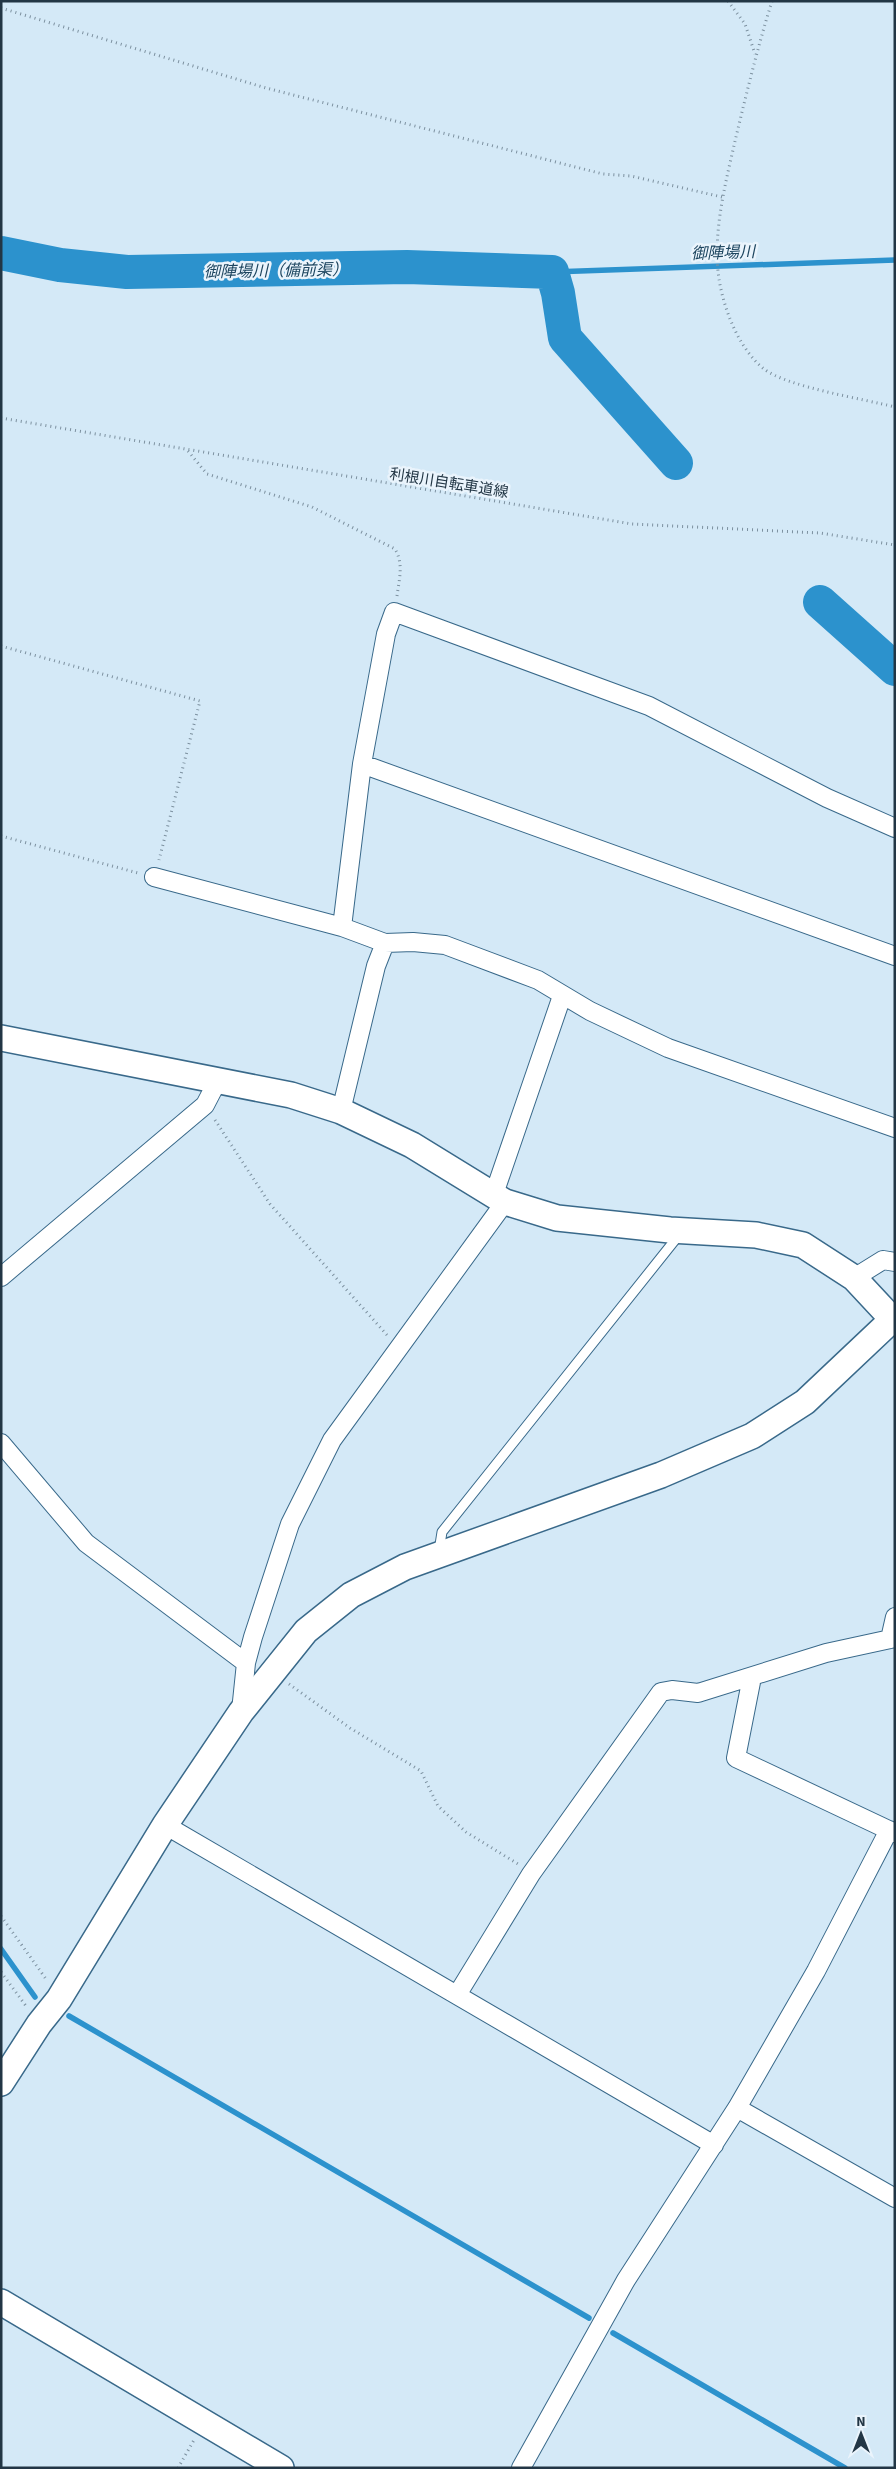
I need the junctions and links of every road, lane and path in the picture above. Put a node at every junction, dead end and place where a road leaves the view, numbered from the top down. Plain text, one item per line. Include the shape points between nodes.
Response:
1 (728, 1) edge
2 (772, 1) edge
3 (1, 8) edge
4 (755, 55) junction
5 (722, 197) junction
6 (895, 407) edge
7 (1, 418) edge
8 (188, 451) junction
9 (895, 545) edge
10 (394, 612) junction
11 (1, 646) edge
12 (362, 764) junction
13 (895, 828) edge
14 (1, 836) edge
15 (154, 877) junction
16 (342, 927) junction
17 (385, 943) junction
18 (895, 956) edge
19 (562, 996) junction
20 (1, 1038) edge
21 (218, 1080) junction
22 (205, 1105) junction
23 (341, 1111) junction
24 (895, 1128) edge
25 (499, 1198) junction
26 (682, 1230) junction
27 (895, 1262) edge
28 (1, 1277) edge
29 (854, 1278) junction
30 (894, 1320) edge
31 (399, 1349) junction
32 (1, 1443) edge
33 (439, 1554) junction
34 (895, 1617) edge
35 (892, 1638) edge
36 (246, 1663) junction
37 (272, 1671) junction
38 (752, 1677) junction
39 (241, 1712) junction
40 (165, 1825) junction
41 (892, 1831) edge
42 (531, 1874) junction
43 (1, 1916) edge
44 (1, 1972) edge
45 (457, 1995) junction
46 (59, 1998) junction
47 (39, 2024) junction
48 (1, 2083) edge
49 (737, 2108) junction
50 (714, 2144) junction
51 (895, 2198) edge
52 (1, 2302) edge
53 (204, 2422) junction
54 (178, 2468) edge
55 (281, 2468) edge
56 (521, 2468) edge

1 - 4 path via 745,24
2 - 4 path
3 - 5 path via 266,88 603,174 630,176
4 - 5 path
5 - 6 path via 719,279 727,311 739,338 764,369 783,379
7 - 8 path, 利根川自転車道線
8 - 9 path, 利根川自転車道線 via 632,524 820,532
8 - 10 path via 207,474 312,507 395,549 401,571
10 - 12 street via 386,634
10 - 13 street via 649,706 827,798
11 - 15 path via 200,701
12 - 16 street
12 - 18 street
14 - 15 path
15 - 16 street
16 - 17 street
17 - 19 street via 445,945 538,980
17 - 23 street via 376,966
19 - 24 street via 668,1048
19 - 25 street
20 - 21 street
21 - 22 street
21 - 23 street via 291,1095
22 - 28 street
22 - 31 path via 270,1204
23 - 25 street via 412,1144
25 - 26 street via 557,1218
25 - 31 street
26 - 29 street via 756,1235 803,1245
26 - 33 lane via 442,1532
27 - 29 street via 883,1260
29 - 30 street
30 - 33 street via 805,1402 752,1436 661,1475
31 - 36 street via 332,1440 290,1524
32 - 36 street via 86,1543
33 - 37 street via 406,1566 351,1595 306,1632
34 - 35 street
35 - 38 street via 826,1653
36 - 39 street
37 - 39 street
37 - 42 path via 350,1728 421,1771 438,1806 466,1832
38 - 41 street via 736,1758
38 - 42 street via 698,1693 661,1692
39 - 40 street
40 - 45 street
40 - 46 street
41 - 49 street
42 - 45 street
43 - 46 path
44 - 47 path
45 - 50 street
46 - 47 street
47 - 48 street
49 - 50 street
49 - 51 street
50 - 56 street via 626,2280
52 - 53 street
53 - 54 path
53 - 55 street

